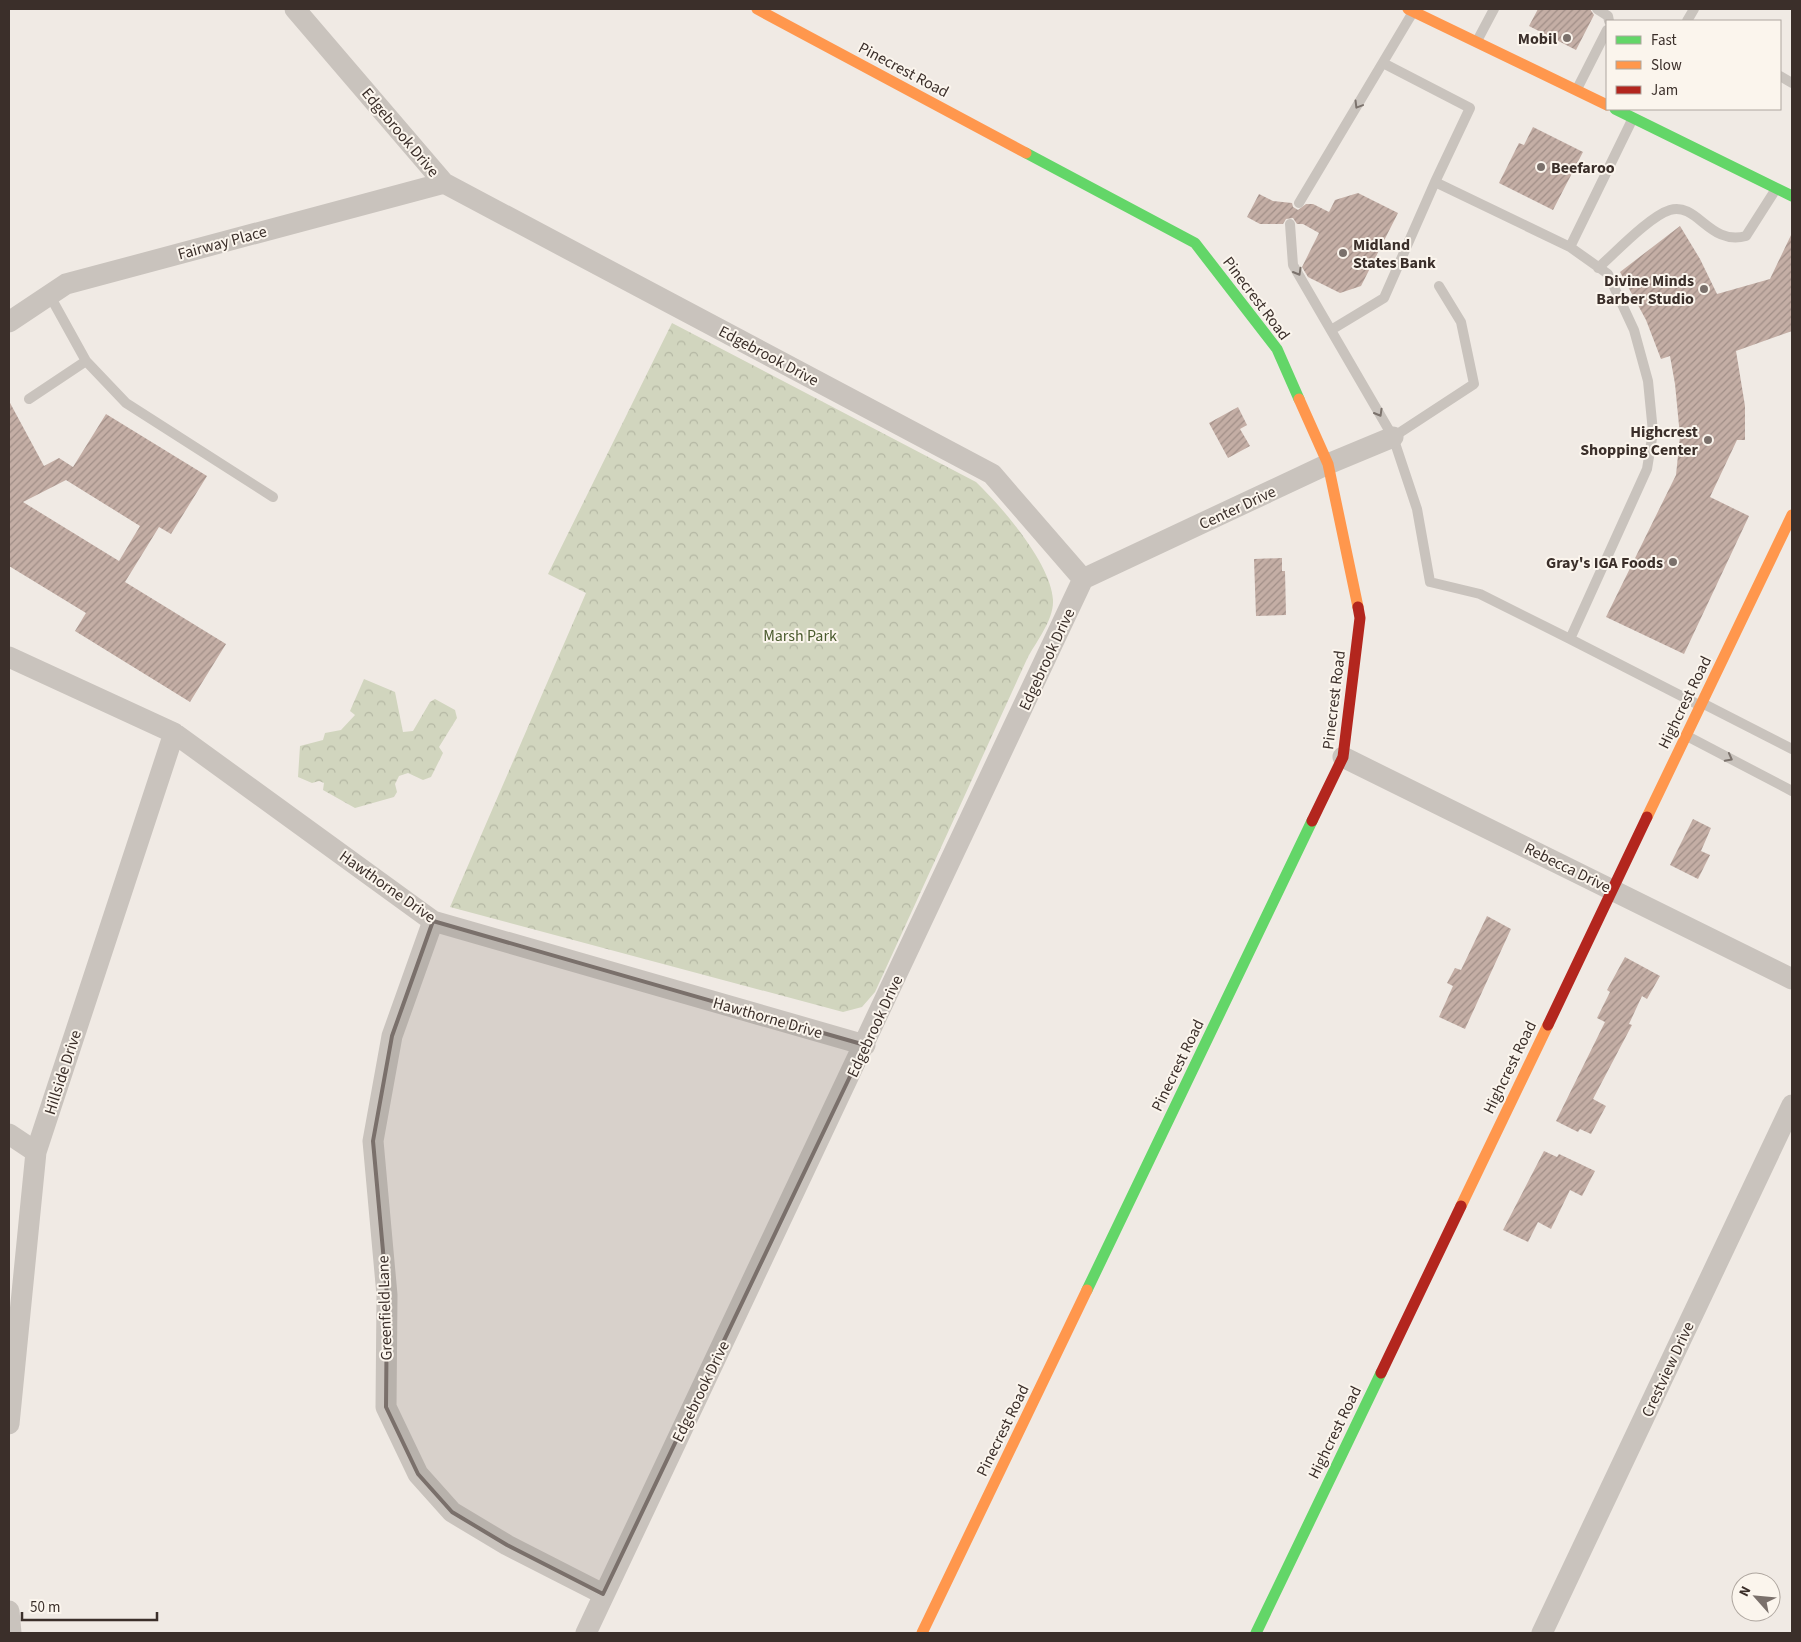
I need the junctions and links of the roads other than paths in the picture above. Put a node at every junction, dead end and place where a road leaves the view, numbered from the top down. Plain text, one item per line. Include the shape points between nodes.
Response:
1 (295, 9) edge
2 (757, 9) edge
3 (1494, 9) edge
4 (1597, 9) edge
5 (1694, 9) edge
6 (1411, 10) edge
7 (1609, 20) edge
8 (1688, 20) edge
9 (1606, 32) edge
10 (1477, 41) junction
11 (1383, 63) junction
12 (1577, 90) junction
13 (1606, 104) edge
14 (1620, 110) edge
15 (1636, 113) edge
16 (1435, 182) junction
17 (444, 183) junction
18 (1777, 188) junction
19 (1792, 196) edge
20 (1298, 203) dead end
21 (1290, 224) dead end
22 (1570, 247) junction
23 (1598, 268) junction
24 (1439, 286) dead end
25 (50, 296) junction
26 (9, 322) edge
27 (1331, 330) junction
28 (86, 362) junction
29 (29, 399) dead end
30 (1392, 437) junction
31 (1328, 464) junction
32 (273, 497) dead end
33 (1792, 515) edge
34 (1083, 579) junction
35 (1570, 640) junction
36 (9, 657) edge
37 (1701, 704) junction
38 (174, 733) junction
39 (1686, 735) junction
40 (1792, 749) edge
41 (1343, 756) junction
42 (1792, 791) edge
43 (1612, 889) junction
44 (434, 921) junction
45 (1792, 979) edge
46 (865, 1045) junction
47 (1792, 1105) edge
48 (9, 1134) edge
49 (36, 1152) junction
50 (9, 1424) edge
51 (603, 1594) junction
52 (9, 1611) edge
53 (12, 1633) edge
54 (586, 1633) edge
55 (922, 1633) edge
56 (1256, 1633) edge
57 (1542, 1633) edge

1 - 17 street, Edgebrook Drive
2 - 31 street, Pinecrest Road via 1195,243 1277,349
3 - 10 lane
4 - 7 lane
5 - 8 lane
6 - 10 street via 1438,19
6 - 11 lane
9 - 12 lane
10 - 12 street
11 - 16 lane via 1470,108
11 -> 20 lane
12 - 13 street
14 - 15 street
15 - 18 street
15 - 22 lane
16 - 22 lane
16 - 27 lane via 1384,298
17 - 25 street, Fairway Place via 66,284
17 - 34 street, Edgebrook Drive via 992,474
18 - 19 street
18 - 23 lane via 1746,236 1734,240 1724,237 1689,212 1672,209 1659,214
21 -> 27 lane via 1294,265
22 - 23 lane
23 - 35 lane via 1608,274 1634,330 1648,381 1653,432 1647,469
24 - 30 lane via 1460,322 1474,384
25 - 26 street, Fairway Place
25 - 28 lane
27 -> 30 lane
28 - 29 lane
28 - 32 lane via 126,402
30 - 31 street, Center Drive
30 - 35 lane via 1417,509 1430,582 1480,594
31 - 34 street, Center Drive
31 - 41 street, Pinecrest Road via 1360,618
33 - 37 street, Highcrest Road
34 - 46 street, Edgebrook Drive
35 - 37 lane
36 - 38 street, Hawthorne Drive
37 - 39 street, Highcrest Road
37 - 40 lane
38 - 44 street, Hawthorne Drive
38 - 49 street, Hillside Drive
39 -> 42 lane
39 - 43 street, Highcrest Road
41 - 43 street, Rebecca Drive
41 - 55 street, Pinecrest Road
43 - 45 street, Rebecca Drive
43 - 56 street, Highcrest Road
44 - 46 street, Hawthorne Drive
44 - 51 street, Greenfield Lane via 392,1036 373,1141 387,1295 386,1407 418,1474 452,1512 507,1545
46 - 51 street, Edgebrook Drive
47 - 57 street, Crestview Drive
48 - 49 street
49 - 50 street, Hillside Drive
51 - 54 street, Edgebrook Drive
52 - 53 street

